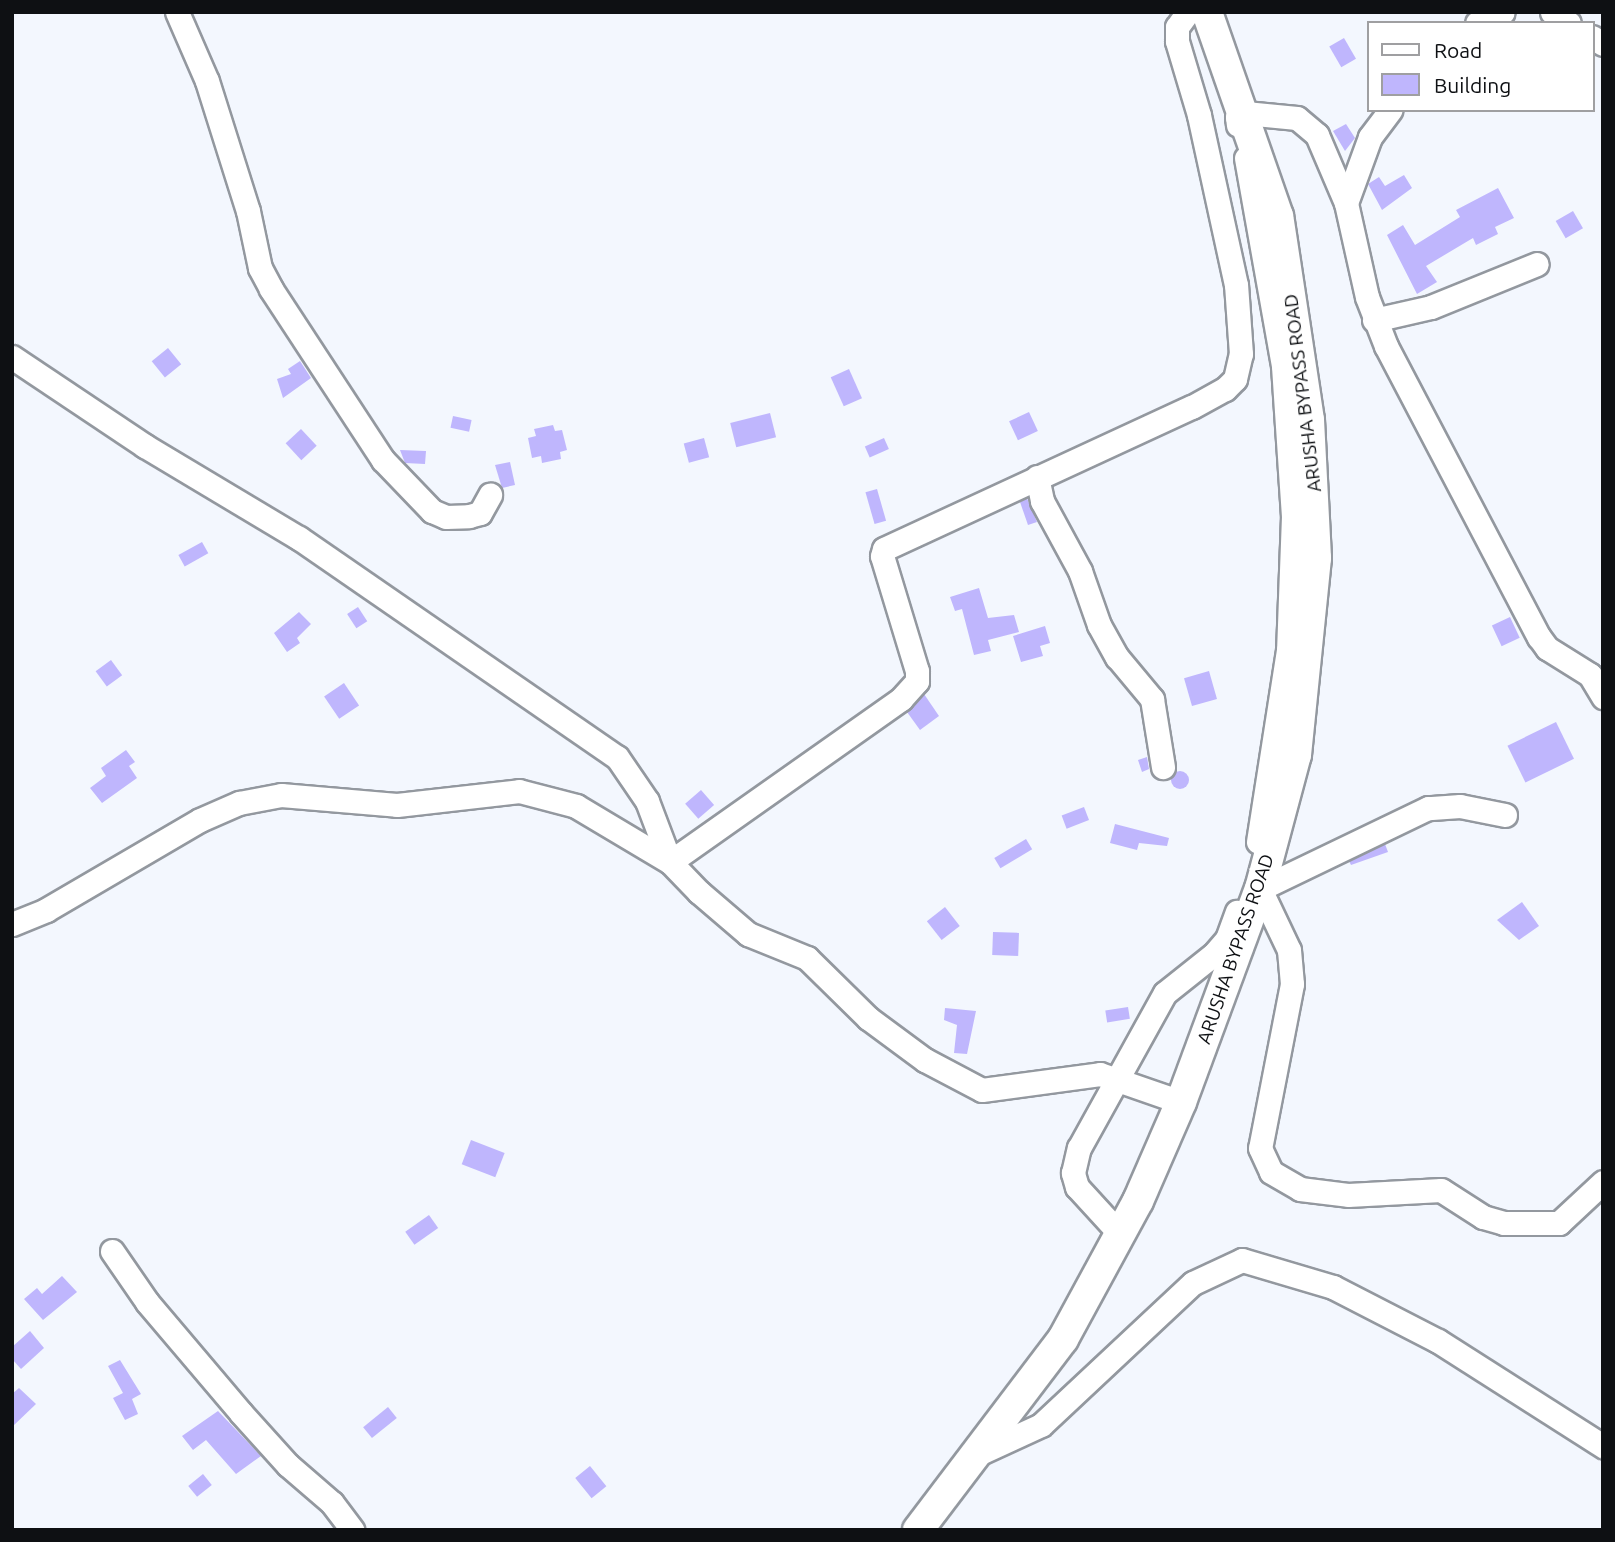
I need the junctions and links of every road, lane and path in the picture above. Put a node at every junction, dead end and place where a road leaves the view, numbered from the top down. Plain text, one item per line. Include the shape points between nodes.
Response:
1 (177, 12) edge
2 (1188, 12) edge
3 (1207, 12) edge
4 (1503, 12) edge
5 (1482, 21) edge
6 (1389, 112) edge
7 (1245, 113) junction
8 (1346, 203) junction
9 (1537, 264) dead end
10 (1374, 320) junction
11 (12, 357) edge
12 (1037, 477) junction
13 (489, 495) dead end
14 (1603, 698) edge
15 (1163, 767) dead end
16 (1505, 815) dead end
17 (670, 862) junction
18 (1261, 889) junction
19 (12, 924) edge
20 (1117, 1078) junction
21 (1181, 1102) junction
22 (1603, 1182) edge
23 (1121, 1235) junction
24 (113, 1251) dead end
25 (1603, 1446) edge
26 (978, 1454) junction
27 (352, 1530) edge
28 (918, 1530) edge

1 - 13 street via 207,81 248,211 260,268 271,289 383,460 432,511 446,517 480,513
2 - 12 street via 1177,27 1177,41 1199,115 1236,285 1241,354 1235,379 1192,407
3 - 7 main road, ARUSHA BYPASS ROAD
4 - 5 street
6 - 8 street via 1370,137
7 - 8 street via 1305,122 1317,135
7 - 18 main road, ARUSHA BYPASS ROAD via 1278,216 1291,289 1309,420 1316,545 1296,755
7 - 20 street via 1237,121 1273,298 1290,454 1289,650 1274,762 1248,880 1227,939 1165,993
8 - 10 street
9 - 10 street via 1431,307
10 - 14 street via 1539,637 1547,648 1590,675
11 - 17 street via 145,446 299,538 617,757 647,802
12 - 15 street via 1042,501 1080,570 1099,625 1117,657 1152,699
12 - 17 street via 884,549 882,556 917,681 901,699
16 - 18 street via 1460,806 1428,808
17 - 19 street via 576,806 519,791 397,805 281,795 239,803 200,820 46,910
17 - 20 street via 748,934 807,958 895,1040 969,1085 989,1089 1071,1075
18 - 21 main road, ARUSHA BYPASS ROAD
18 - 22 street via 1283,933 1292,965 1290,1005 1260,1148 1264,1163 1282,1182 1348,1195 1441,1190 1483,1217 1547,1226 1577,1211
20 - 21 street
20 - 23 street via 1079,1148 1073,1174 1077,1187
21 - 23 main road, ARUSHA BYPASS ROAD
23 - 26 main road, ARUSHA BYPASS ROAD via 1063,1339
24 - 27 street via 147,1302 241,1413 288,1465 332,1503
25 - 26 street via 1490,1371 1333,1287 1242,1260 1193,1283 1041,1425
26 - 28 main road, ARUSHA BYPASS ROAD

